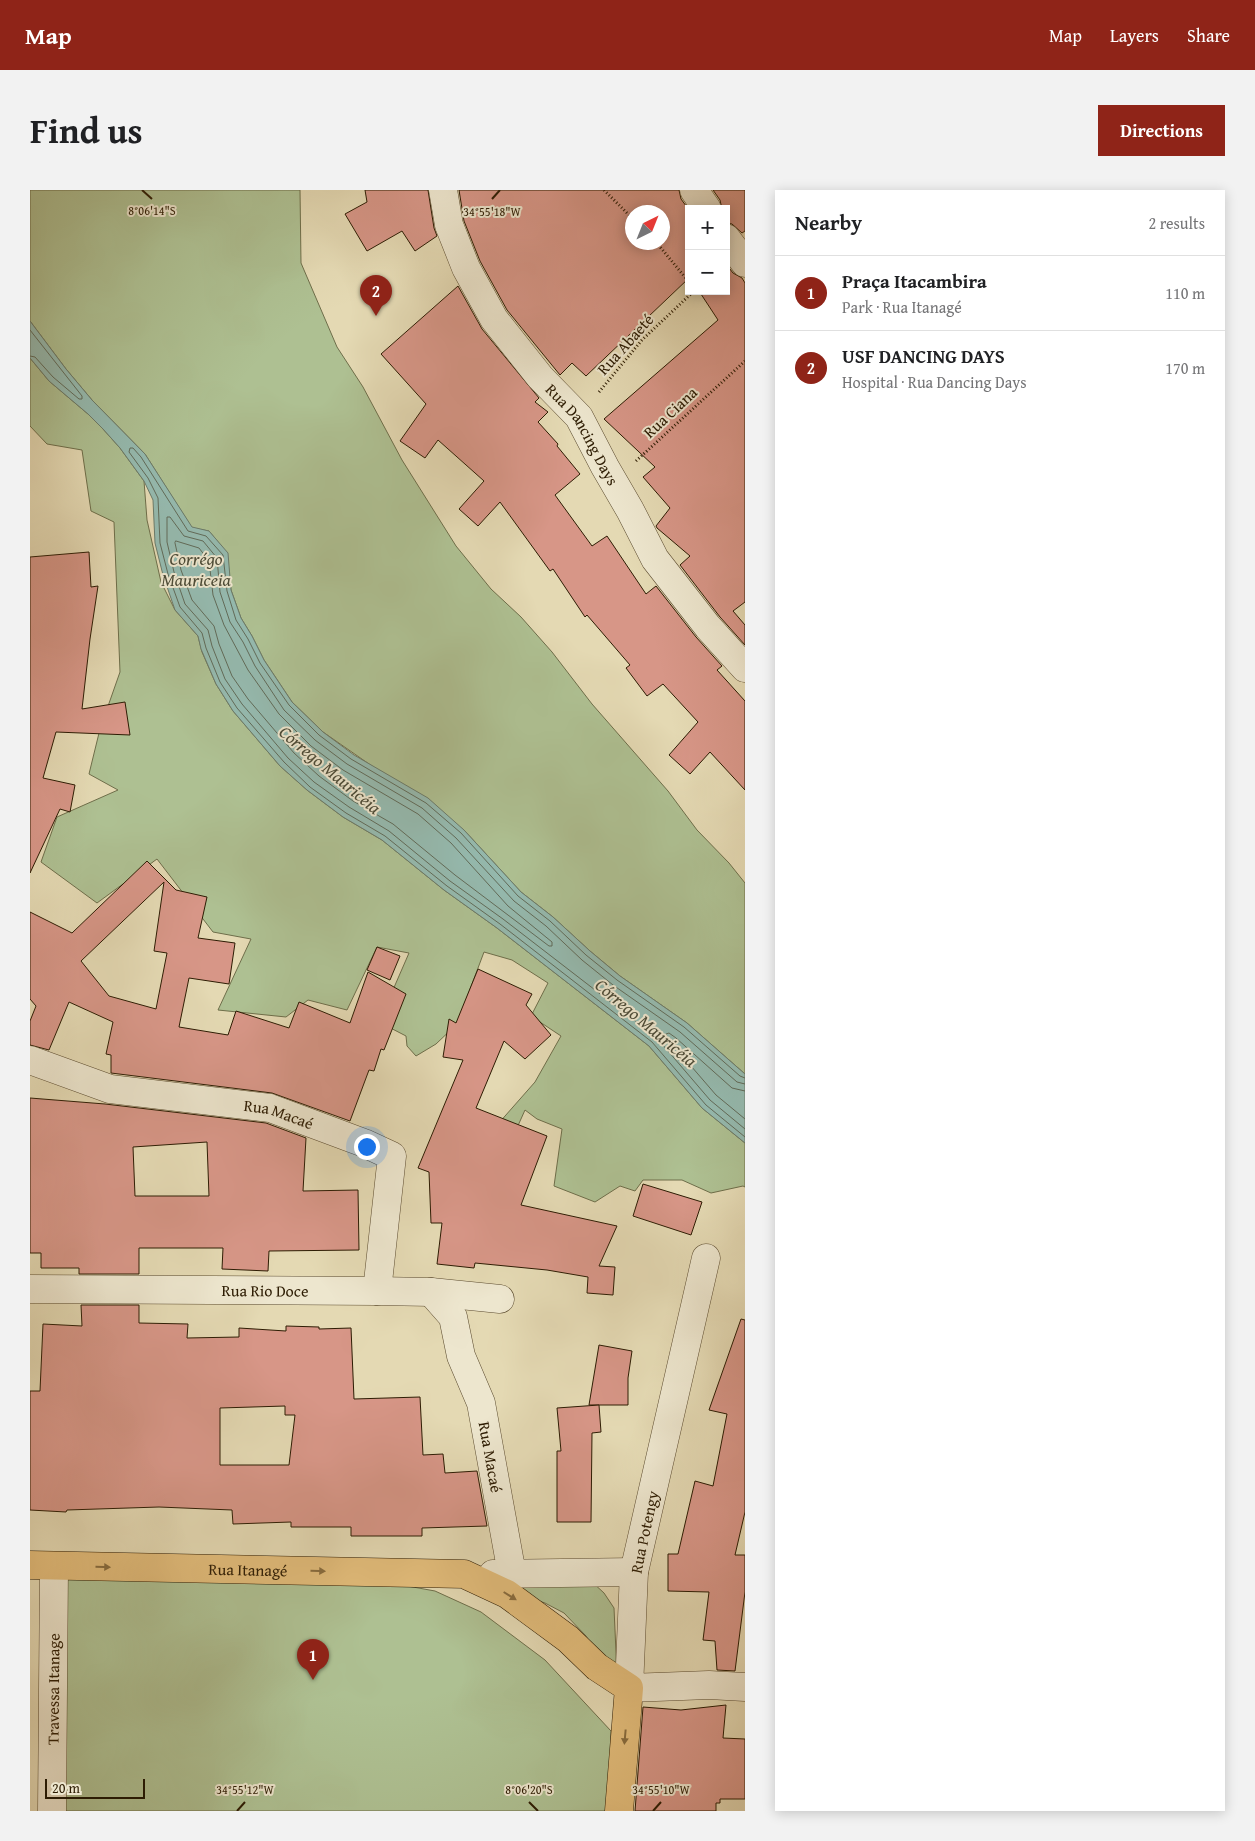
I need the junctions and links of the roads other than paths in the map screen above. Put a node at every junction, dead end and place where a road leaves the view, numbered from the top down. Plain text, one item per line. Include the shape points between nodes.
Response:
1 (443, 190) edge
2 (694, 190) edge
3 (704, 205) edge
4 (730, 243) edge
5 (745, 263) edge
6 (745, 668) edge
7 (30, 1060) edge
8 (706, 1258) dead end
9 (30, 1289) edge
10 (377, 1291) junction
11 (431, 1292) junction
12 (500, 1299) dead end
13 (42, 1565) edge
14 (634, 1572) junction
15 (464, 1574) junction
16 (512, 1574) junction
17 (745, 1687) edge
18 (629, 1688) junction
19 (52, 1811) edge
20 (619, 1811) edge

1 - 6 street, Rua Dancing Days via 449,225 462,259 494,318 540,377 579,417 655,559
2 - 3 street
4 - 5 street
7 - 10 street, Rua Macaé via 110,1089 270,1108 392,1156
8 - 14 street, Rua Potengy
9 - 10 street, Rua Rio Doce
10 - 11 street, Rua Rio Doce
11 - 12 street, Rua Rio Doce
11 - 16 street, Rua Macaé via 453,1317 461,1356 481,1403
13 -> 15 main road, Rua Itanagé
13 - 19 street, Travessa Itanage
14 - 16 street, Rua Itanagé
14 - 18 street, Rua Potengy
15 - 16 street, Rua Itanagé
15 -> 18 main road, Rua Itanagé via 514,1598 568,1639 597,1667
17 - 18 street
18 -> 20 main road, Rua Potengy

